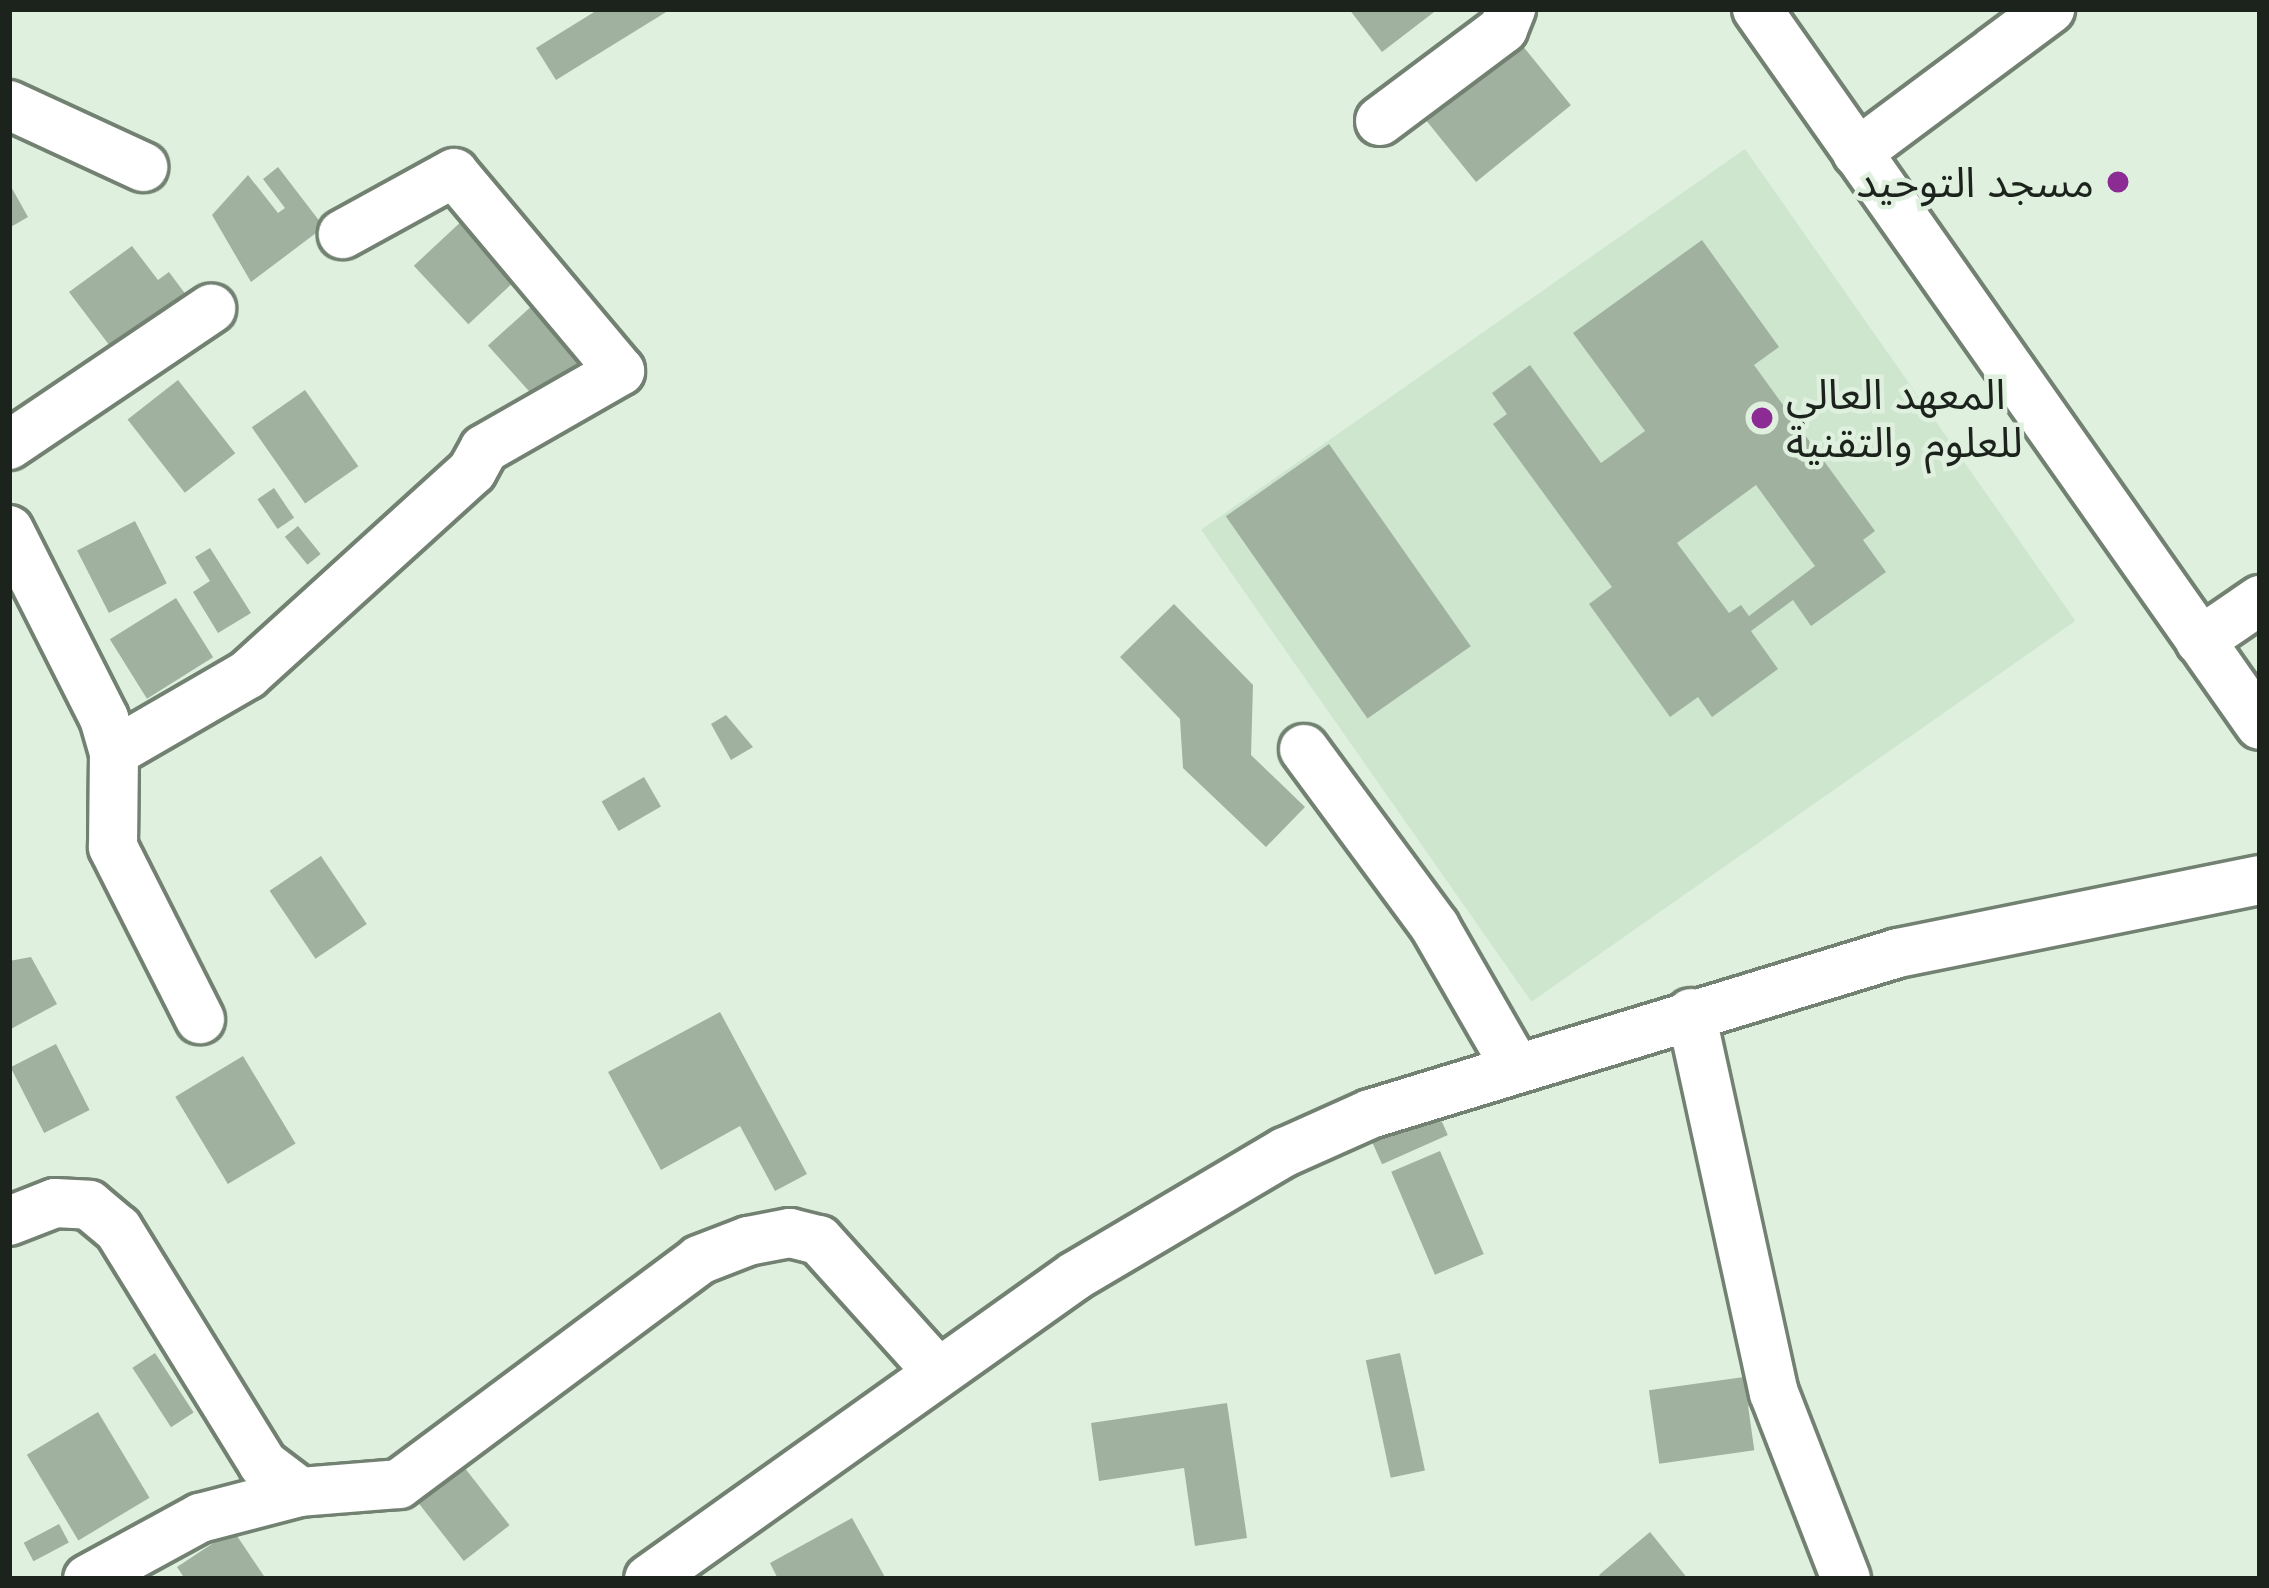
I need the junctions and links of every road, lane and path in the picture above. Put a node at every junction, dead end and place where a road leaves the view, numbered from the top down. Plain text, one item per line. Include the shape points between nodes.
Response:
1 (1511, 9) edge
2 (1756, 9) edge
3 (2050, 9) edge
4 (9, 105) edge
5 (1380, 121) dead end
6 (1857, 153) junction
7 (143, 167) dead end
8 (344, 234) dead end
9 (211, 309) dead end
10 (9, 445) edge
11 (9, 530) edge
12 (2260, 600) edge
13 (2200, 641) junction
14 (2260, 725) edge
15 (1304, 749) dead end
16 (114, 752) junction
17 (2260, 880) edge
18 (1691, 1013) junction
19 (200, 1018) dead end
20 (1516, 1066) junction
21 (9, 1221) edge
22 (935, 1369) junction
23 (300, 1492) junction
24 (88, 1579) edge
25 (649, 1579) edge
26 (1846, 1579) edge

1 - 5 street via 1503,29
2 - 6 street
3 - 6 street
4 - 7 street
6 - 13 street
8 - 16 street via 454,173 620,371 484,448 472,471 247,676
9 - 10 street
11 - 16 street
12 - 13 street
13 - 14 street
15 - 20 street via 1435,927
16 - 19 street via 113,847
17 - 18 street via 1898,953
18 - 20 street
18 - 26 street via 1774,1393
20 - 22 street via 1285,1152
21 - 23 street via 55,1203 88,1205 118,1229 232,1420 280,1482
22 - 23 street via 819,1240 790,1233 748,1240 699,1260 399,1484
22 - 25 street
23 - 24 street via 200,1518

